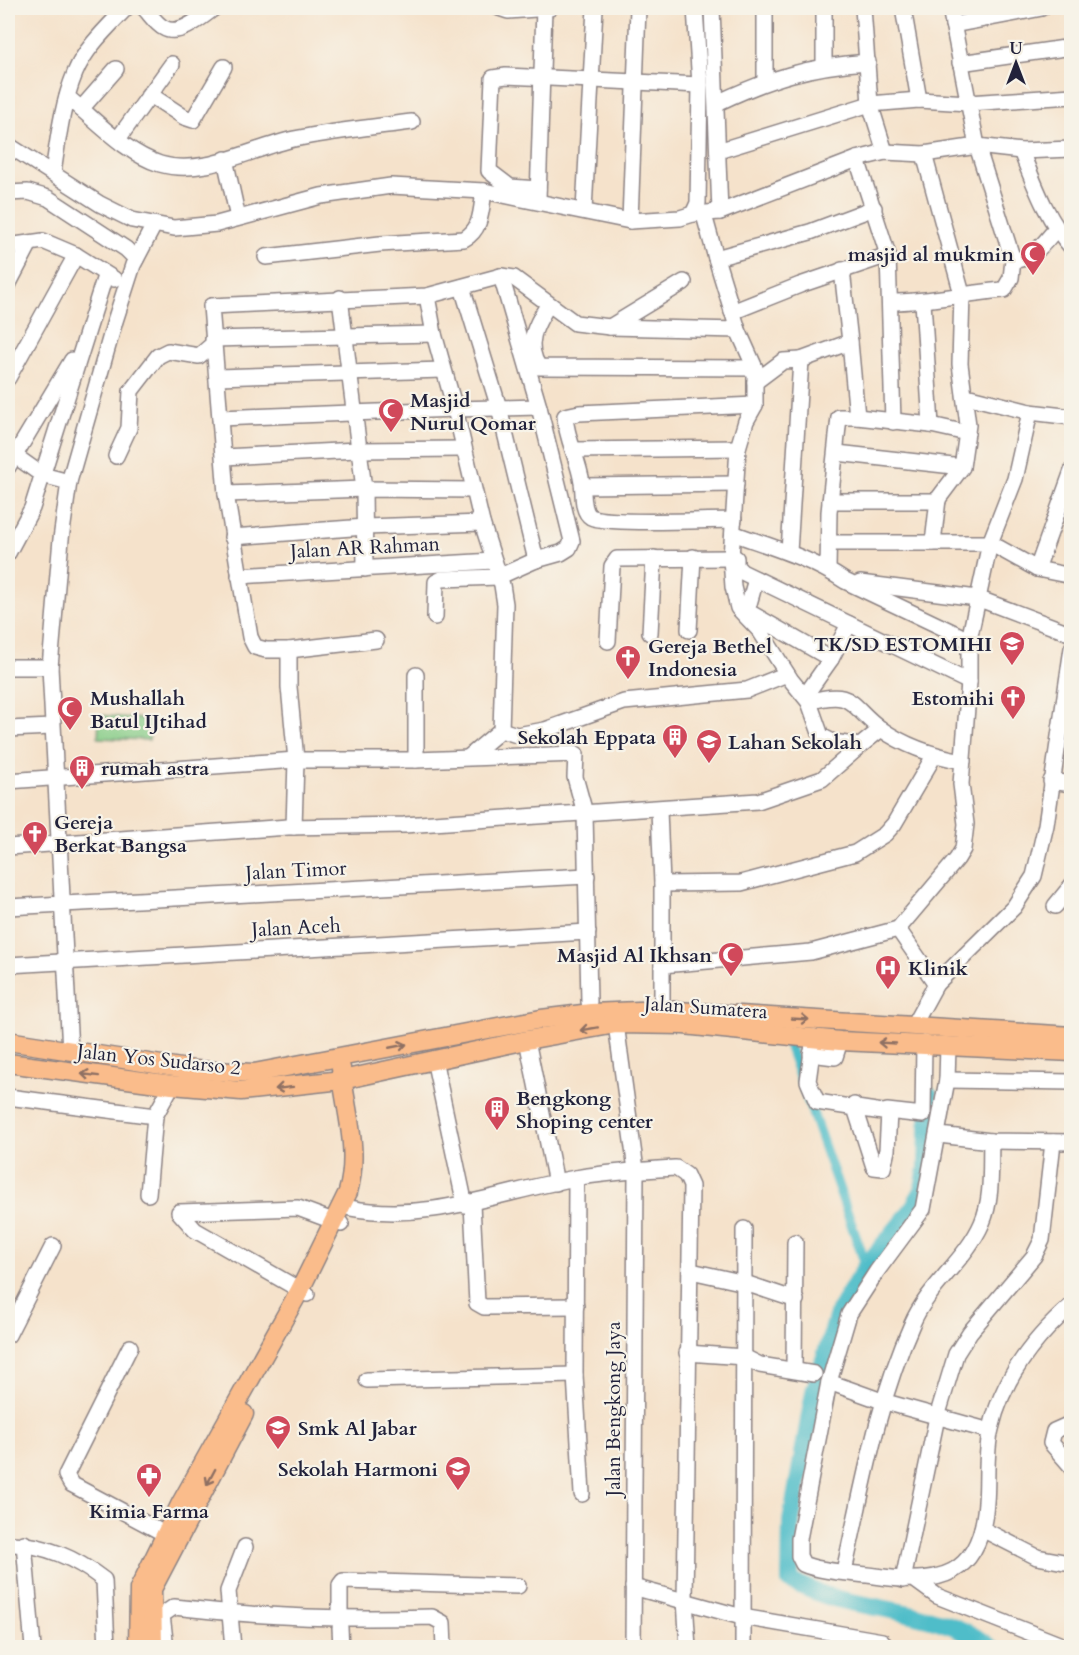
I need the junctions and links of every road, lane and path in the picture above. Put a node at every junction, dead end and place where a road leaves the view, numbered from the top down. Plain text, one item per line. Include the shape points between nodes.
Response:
1 (126, 8) edge
2 (144, 8) edge
3 (214, 8) edge
4 (499, 8) edge
5 (544, 8) edge
6 (550, 8) edge
7 (595, 8) edge
8 (638, 8) edge
9 (695, 8) edge
10 (712, 8) edge
11 (765, 8) edge
12 (824, 8) edge
13 (863, 8) edge
14 (903, 8) edge
15 (950, 8) edge
16 (1042, 8) edge
17 (953, 25) junction
18 (1071, 47) edge
19 (868, 62) junction
20 (960, 63) junction
21 (172, 64) dead end
22 (824, 65) junction
23 (224, 67) dead end
24 (116, 69) dead end
25 (542, 78) junction
26 (591, 80) junction
27 (765, 80) junction
28 (637, 84) junction
29 (700, 86) junction
30 (149, 94) junction
31 (1071, 96) edge
32 (67, 98) junction
33 (919, 100) junction
34 (717, 102) junction
35 (968, 103) junction
36 (870, 104) junction
37 (81, 109) junction
38 (412, 122) dead end
39 (118, 139) junction
40 (8, 145) edge
41 (976, 146) junction
42 (1071, 149) edge
43 (718, 151) junction
44 (1021, 151) junction
45 (885, 152) junction
46 (924, 154) junction
47 (225, 159) junction
48 (857, 159) junction
49 (53, 173) junction
50 (484, 191) junction
51 (8, 193) edge
52 (538, 196) junction
53 (874, 208) junction
54 (584, 210) junction
55 (720, 212) junction
56 (698, 214) junction
57 (238, 218) junction
58 (630, 221) junction
59 (154, 225) junction
60 (1056, 229) junction
61 (30, 243) junction
62 (8, 246) edge
63 (1071, 248) edge
64 (76, 255) junction
65 (888, 255) junction
66 (266, 257) dead end
67 (716, 258) junction
68 (136, 259) junction
69 (1013, 260) junction
70 (842, 270) junction
71 (105, 276) junction
72 (501, 276) junction
73 (684, 282) dead end
74 (126, 284) junction
75 (8, 285) edge
76 (462, 287) junction
77 (962, 294) junction
78 (428, 296) junction
79 (340, 298) junction
80 (891, 302) junction
81 (923, 302) junction
82 (548, 305) junction
83 (732, 312) junction
84 (610, 327) junction
85 (738, 330) junction
86 (434, 334) junction
87 (343, 335) junction
88 (84, 339) junction
89 (213, 341) junction
90 (850, 342) junction
91 (801, 360) junction
92 (443, 370) junction
93 (348, 374) junction
94 (755, 375) junction
95 (218, 377) junction
96 (8, 378) edge
97 (966, 396) junction
98 (755, 405) junction
99 (538, 407) junction
100 (499, 408) junction
101 (455, 410) junction
102 (354, 411) junction
103 (1030, 412) junction
104 (857, 417) junction
105 (1071, 417) edge
106 (220, 418) junction
107 (746, 421) junction
108 (892, 422) junction
109 (931, 425) junction
110 (967, 433) junction
111 (463, 448) junction
112 (738, 448) junction
113 (357, 450) junction
114 (574, 450) junction
115 (837, 453) junction
116 (116, 456) dead end
117 (224, 457) junction
118 (10, 459) edge
119 (962, 467) junction
120 (1071, 471) edge
121 (42, 475) junction
122 (69, 482) junction
123 (736, 484) junction
124 (583, 486) junction
125 (364, 489) junction
126 (473, 490) junction
127 (226, 494) junction
128 (830, 501) junction
129 (938, 501) junction
130 (482, 523) junction
131 (365, 527) junction
132 (736, 528) junction
133 (232, 537) junction
134 (828, 543) junction
135 (933, 543) junction
136 (990, 543) junction
137 (789, 552) junction
138 (8, 553) edge
139 (693, 557) junction
140 (654, 558) junction
141 (731, 558) junction
142 (536, 560) junction
143 (493, 561) junction
144 (365, 569) junction
145 (1037, 569) junction
146 (828, 570) junction
147 (239, 576) junction
148 (1071, 576) edge
149 (498, 577) junction
150 (756, 579) junction
151 (845, 581) junction
152 (977, 598) junction
153 (435, 617) dead end
154 (849, 624) junction
155 (689, 630) dead end
156 (650, 633) dead end
157 (1071, 634) edge
158 (376, 640) dead end
159 (969, 640) junction
160 (608, 641) dead end
161 (1071, 648) edge
162 (289, 650) junction
163 (831, 659) junction
164 (8, 667) edge
165 (50, 667) junction
166 (787, 674) junction
167 (416, 675) dead end
168 (969, 682) junction
169 (807, 699) junction
170 (52, 727) junction
171 (8, 729) edge
172 (881, 729) junction
173 (501, 730) junction
174 (860, 746) junction
175 (934, 756) junction
176 (469, 757) junction
177 (296, 760) junction
178 (416, 760) junction
179 (963, 761) junction
180 (55, 779) junction
181 (8, 781) edge
182 (1051, 781) junction
183 (1071, 784) edge
184 (659, 810) junction
185 (585, 813) junction
186 (294, 826) junction
187 (59, 843) junction
188 (8, 847) edge
189 (587, 876) junction
190 (662, 884) junction
191 (1071, 885) edge
192 (62, 902) junction
193 (1055, 906) dead end
194 (8, 907) edge
195 (898, 929) junction
196 (588, 932) junction
197 (64, 960) junction
198 (8, 965) edge
199 (662, 965) junction
200 (936, 984) junction
201 (590, 1002) dead end
202 (662, 1017) junction
203 (616, 1024) junction
204 (913, 1026) junction
205 (1071, 1036) edge
206 (527, 1040) junction
207 (990, 1040) junction
208 (8, 1041) edge
209 (1015, 1041) junction
210 (924, 1043) junction
211 (812, 1046) junction
212 (948, 1046) junction
213 (70, 1052) junction
214 (1071, 1052) edge
215 (346, 1056) junction
216 (434, 1059) junction
217 (8, 1063) edge
218 (348, 1078) junction
219 (947, 1080) junction
220 (1071, 1082) edge
221 (172, 1085) junction
222 (8, 1097) edge
223 (854, 1106) junction
224 (887, 1111) junction
225 (155, 1116) junction
226 (939, 1135) junction
227 (992, 1141) junction
228 (1053, 1142) junction
229 (1071, 1142) edge
230 (636, 1170) junction
231 (576, 1178) junction
232 (556, 1183) junction
233 (148, 1194) dead end
234 (469, 1204) junction
235 (342, 1218) junction
236 (744, 1229) dead end
237 (795, 1242) dead end
238 (53, 1246) dead end
239 (691, 1271) junction
240 (745, 1283) junction
241 (304, 1292) junction
242 (796, 1300) junction
243 (1071, 1305) edge
244 (576, 1306) junction
245 (8, 1335) edge
246 (130, 1347) dead end
247 (687, 1353) junction
248 (744, 1357) junction
249 (794, 1370) junction
250 (814, 1374) dead end
251 (575, 1375) junction
252 (367, 1380) dead end
253 (829, 1382) junction
254 (882, 1401) junction
255 (937, 1417) junction
256 (1071, 1423) edge
257 (990, 1431) junction
258 (1071, 1467) edge
259 (582, 1494) dead end
260 (982, 1529) junction
261 (165, 1534) junction
262 (24, 1543) junction
263 (8, 1544) edge
264 (244, 1547) dead end
265 (1064, 1562) dead end
266 (844, 1571) junction
267 (909, 1580) junction
268 (518, 1586) dead end
269 (633, 1587) junction
270 (685, 1600) junction
271 (230, 1614) junction
272 (742, 1617) junction
273 (340, 1622) junction
274 (33, 1647) edge
275 (107, 1647) edge
276 (138, 1647) edge
277 (161, 1647) edge
278 (233, 1647) edge
279 (341, 1647) edge
280 (444, 1647) edge
281 (633, 1647) edge
282 (688, 1647) edge
283 (744, 1647) edge
284 (886, 1647) edge
285 (1069, 1647) edge

1 - 32 street via 84,56
2 - 3 street via 159,25 177,30
4 - 5 street
5 - 6 street
5 - 25 street
7 - 26 street
8 - 28 street
9 - 29 street
10 - 34 street
11 - 27 street
12 - 22 street
13 - 19 street
14 - 33 street
15 - 17 street
16 - 17 street
17 - 20 street
18 - 20 street
19 - 22 street
19 - 36 street
20 - 35 street
21 - 30 street
22 - 27 street
23 - 30 street via 193,120
24 - 37 street
25 - 26 street
25 - 52 street
25 - 52 street via 496,76 491,94 491,174 510,187
26 - 28 street
26 - 54 street
27 - 34 street
28 - 29 street
28 - 58 street
29 - 56 street
30 - 39 street
31 - 35 street
32 - 37 street
32 - 49 street
33 - 35 street
33 - 36 street
34 - 43 street
35 - 41 street
36 - 43 street
36 - 45 street
37 - 39 street
38 - 47 street via 293,139
39 - 47 street via 158,163 174,167
40 - 49 street
41 - 44 street
41 - 46 street
41 - 69 street
42 - 44 street
43 - 55 street
44 - 60 street
45 - 46 street
45 - 48 street
46 - 77 street
47 - 57 street
48 - 53 street
48 - 55 street
49 - 59 street via 100,204 132,220
50 - 52 street
50 - 57 street via 391,186 321,196
50 - 66 street via 479,223 474,233 464,239
51 - 68 street via 28,192 48,198
52 - 54 street
53 - 65 street
53 - 67 street via 810,232
54 - 58 street
55 - 56 street
56 - 58 street
56 - 67 street
57 - 59 street via 188,228
59 - 68 street
60 - 63 street
60 - 69 street via 1032,256
61 - 62 street
61 - 64 street via 43,242
61 - 75 street
64 - 71 street
64 - 96 street
65 - 70 street
65 - 80 street
67 - 83 street
68 - 74 street
69 - 77 street via 1011,278 1004,290
70 - 83 street
70 - 90 street
71 - 74 street
71 - 88 street
72 - 76 street
72 - 82 street via 514,278
72 - 99 street
73 - 84 street
74 - 122 street
76 - 78 street
76 - 100 street
77 - 81 street
77 - 97 street via 960,364
78 - 79 street
78 - 86 street
79 - 87 street
79 - 89 street via 216,304 210,308
80 - 81 street
80 - 108 street
81 - 109 street
82 - 84 street via 575,322
82 - 94 street via 532,332 539,367
83 - 85 street
84 - 85 street
85 - 94 street
86 - 87 street
86 - 92 street
87 - 89 street
87 - 93 street
88 - 118 street
88 - 121 street
89 - 95 street
89 - 116 street via 199,356 160,353 131,391 129,428
90 - 91 street
90 - 104 street
91 - 94 street via 783,361
91 - 137 street
92 - 93 street
92 - 101 street
93 - 95 street
93 - 102 street
94 - 98 street
95 - 106 street
97 - 103 street
97 - 110 street
98 - 107 street
98 - 114 street via 568,414 565,423
99 - 100 street
99 - 142 street via 572,541 566,551
100 - 101 street
100 - 142 street
101 - 102 street
101 - 111 street
102 - 106 street
102 - 113 street
103 - 105 street
103 - 136 street via 1015,479
104 - 108 street
104 - 115 street via 839,417
106 - 117 street
107 - 112 street
107 - 132 street
108 - 109 street
109 - 110 street
110 - 119 street
111 - 113 street
111 - 126 street
112 - 114 street
112 - 123 street
113 - 117 street
113 - 125 street
114 - 124 street
115 - 119 street
115 - 128 street
117 - 127 street
118 - 121 street
119 - 129 street
120 - 145 street
121 - 122 street
121 - 138 street via 32,508
122 - 165 street
123 - 124 street
123 - 132 street
124 - 132 street via 586,511 598,519
125 - 126 street
125 - 127 street
125 - 131 street
126 - 130 street
127 - 133 street
128 - 129 street
128 - 134 street
129 - 135 street
130 - 131 street
130 - 143 street
131 - 133 street
131 - 144 street
132 - 137 street
132 - 141 street
132 - 150 street via 736,566
133 - 147 street
134 - 135 street
134 - 146 street
135 - 136 street
136 - 145 street
136 - 152 street
137 - 146 street
139 - 140 street
139 - 141 street
139 - 155 street
140 - 156 street
140 - 160 street via 622,557 614,561
141 - 166 street via 738,608 760,631
142 - 149 street
143 - 144 street, Jalan AR Rahman
143 - 149 street
144 - 147 street, Jalan AR Rahman
145 - 148 street
146 - 151 street
147 - 162 street via 252,642 266,650
149 - 153 street via 436,582
149 - 173 street via 505,604
150 - 154 street
150 - 163 street via 747,611
151 - 152 street
151 - 159 street
152 - 157 street
152 - 159 street
154 - 163 street
154 - 168 street
158 - 162 street
159 - 168 street
161 - 182 street
162 - 177 street
163 - 169 street
164 - 165 street
165 - 170 street
166 - 169 street
166 - 173 street via 747,690 624,702 545,730 517,735
167 - 178 street
168 - 179 street
169 - 172 street via 843,698 854,703
169 - 174 street via 821,736
170 - 171 street
170 - 180 street
172 - 174 street
172 - 175 street
173 - 176 street
174 - 184 street via 822,779 758,801
175 - 179 street
175 - 190 street via 894,824 855,853 741,883
176 - 178 street
176 - 185 street via 576,754 575,777
177 - 178 street
177 - 180 street
177 - 186 street
179 - 195 street via 963,849
180 - 181 street
180 - 187 street
182 - 183 street
182 - 200 street via 1040,857 1024,894 1000,923
184 - 185 street
184 - 190 street
185 - 186 street via 404,825
185 - 189 street
186 - 187 street
187 - 188 street
187 - 192 street
189 - 192 street, Jalan Timor
189 - 196 street
190 - 199 street
191 - 193 street
192 - 194 street, Jalan Timor
192 - 197 street
195 - 199 street via 811,952
195 - 200 street
196 - 197 street, Jalan Aceh
196 - 201 street
197 - 198 street, Jalan Aceh
197 - 213 street
199 - 202 street
200 - 204 street
202 - 203 main road, Jalan Sumatera
202 -> 204 main road, Jalan Sumatera
202 - 211 main road, Jalan Sumatera
215 -> 202 main road, Jalan Sumatera via 541,1019 591,1013
203 -> 206 main road, Jalan Sumatera
203 - 230 street, Jalan Bengkong Jaya
204 - 207 main road, Jalan Sumatera
205 - 209 main road, Jalan Sumatera
206 - 216 main road, Jalan Sumatera
206 - 232 street
207 - 209 main road, Jalan Sumatera
207 - 212 main road, Jalan Sumatera
208 - 213 main road, Jalan Yos Sudarso 2
209 - 214 main road, Jalan Sumatera
210 -> 211 main road, Jalan Sumatera via 840,1041
210 - 212 main road, Jalan Sumatera
210 - 224 street via 923,1115
211 - 223 street via 808,1081 815,1100
212 - 219 street
213 - 215 main road, Jalan Yos Sudarso 2 via 237,1073 270,1071
215 - 218 main road
216 - 218 main road, Jalan Sumatera
216 - 234 street
221 -> 217 main road, Jalan Yos Sudarso 2
218 -> 221 main road, Jalan Yos Sudarso 2 via 241,1091
218 - 235 main road via 362,1137 359,1177
219 - 220 street
219 - 226 street
221 - 225 street
222 - 225 street
223 - 224 street
223 - 224 street via 876,1169 884,1167 891,1119
225 - 233 street
226 - 227 street
226 - 253 street via 923,1209 854,1303
227 - 228 street
227 - 254 street via 989,1196 983,1221 913,1322
228 - 229 street
228 - 255 street via 1042,1240 1034,1256 956,1354
230 - 231 street
230 - 239 street via 676,1168 688,1180
230 - 269 street, Jalan Bengkong Jaya
231 - 232 street
231 - 244 street
232 - 234 street
234 - 235 street
234 - 244 street via 477,1303 484,1307
235 - 241 main road
235 - 241 street via 298,1208 179,1212 203,1236
236 - 240 street
237 - 242 street
238 - 245 street
239 - 240 street
239 - 247 street
240 - 242 street
240 - 248 street
241 - 261 main road
241 -> 277 main road via 153,1589
242 - 249 street
243 - 257 street via 1017,1366
244 - 251 street
246 - 261 street via 66,1475 71,1484
247 - 248 street
247 - 270 street
248 - 249 street via 760,1365
248 - 272 street
249 - 250 street
251 - 252 street
251 - 259 street
253 - 254 street
253 - 266 street via 798,1548 800,1560 808,1566
254 - 255 street
254 - 266 street
255 - 257 street
255 - 267 street
256 - 258 street via 1054,1431 1051,1443
257 - 260 street
260 - 265 street via 1037,1557
260 - 267 street via 969,1557 958,1568 940,1578
261 - 276 main road via 139,1589
262 - 263 street
262 - 274 street
262 - 275 street via 82,1564 104,1581
264 - 271 street via 228,1591
266 - 267 street
267 - 285 street via 937,1596
268 - 273 street via 343,1581
269 - 270 street
269 - 281 street, Jalan Bengkong Jaya
270 - 272 street
270 - 282 street
271 - 273 street
271 - 277 street via 168,1609 162,1616
271 - 278 street
272 - 283 street
272 - 284 street via 882,1641
273 - 279 street
273 - 280 street via 432,1617 442,1623

